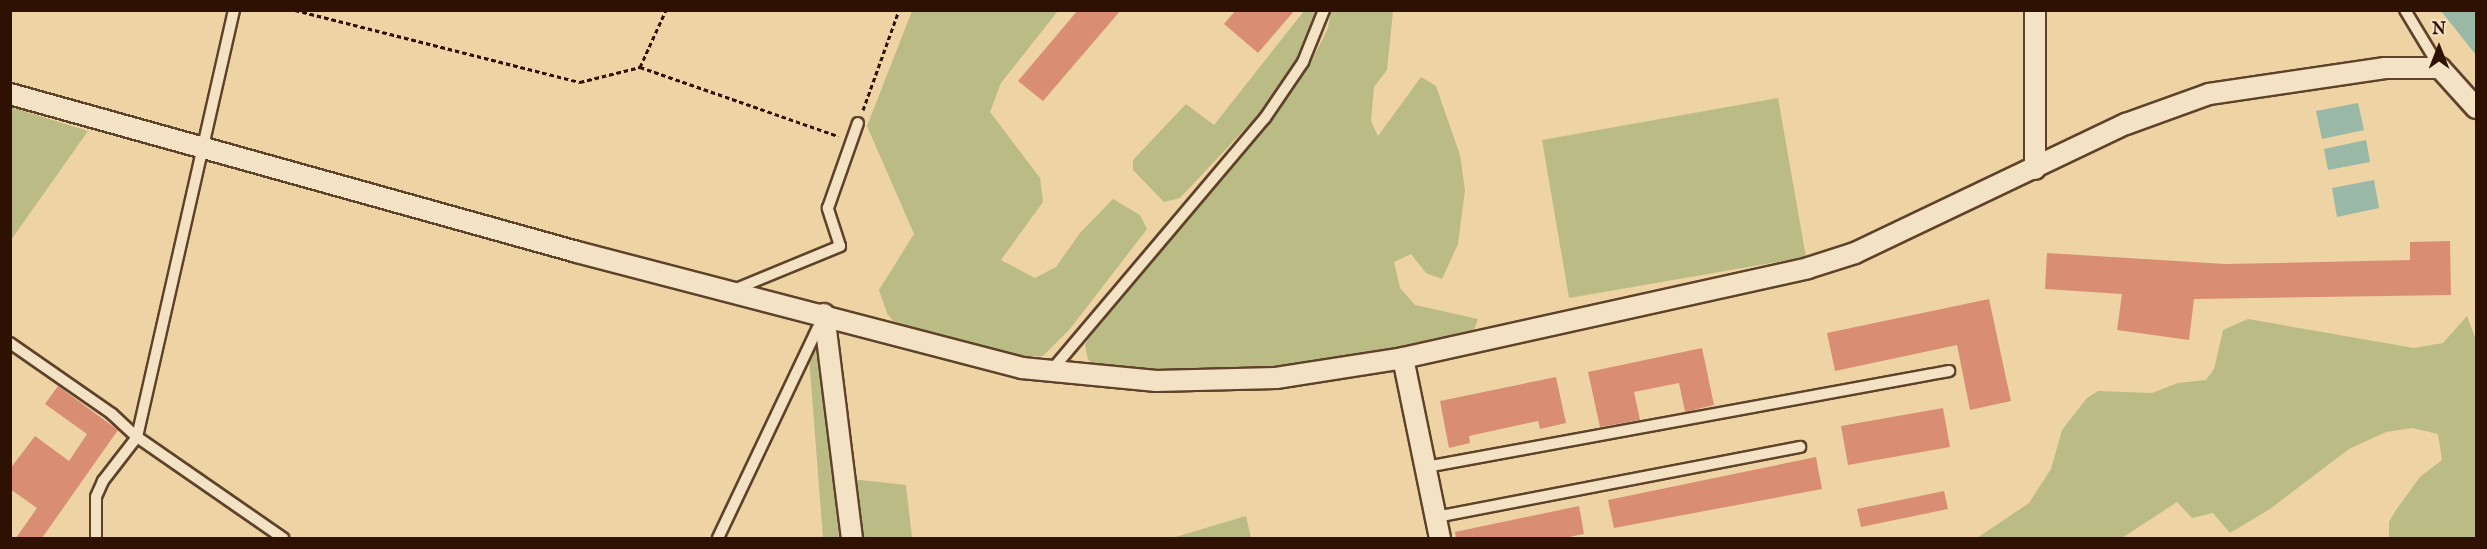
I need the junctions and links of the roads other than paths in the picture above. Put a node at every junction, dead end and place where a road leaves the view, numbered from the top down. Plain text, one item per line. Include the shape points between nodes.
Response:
1 (234, 10) edge
2 (1324, 10) edge
3 (2034, 10) edge
4 (2405, 10) edge
5 (2440, 68) junction
6 (10, 94) edge
7 (2476, 108) edge
8 (858, 123) road end
9 (201, 150) junction
10 (2035, 169) junction
11 (731, 291) junction
12 (825, 314) junction
13 (10, 343) edge
14 (1403, 358) junction
15 (1949, 371) dead end
16 (1050, 372) junction
17 (137, 436) junction
18 (1800, 447) dead end
19 (1426, 467) junction
20 (1436, 517) junction
21 (96, 538) edge
22 (283, 538) edge
23 (717, 538) edge
24 (852, 538) edge
25 (1440, 538) edge

1 - 9 lane
2 - 16 lane via 1303,62 1265,118
3 - 10 street
4 - 5 lane
5 - 7 street
5 - 10 street via 2385,69 2209,94 2126,124
6 - 9 street
8 - 11 lane via 828,207 840,246
9 - 11 street
9 - 17 lane
10 - 14 street via 1855,253 1808,268
11 - 12 street
12 - 16 street via 1022,368
12 - 23 lane
12 - 24 street
13 - 17 lane
14 - 16 street via 1276,378 1156,381
14 - 19 street
15 - 19 lane
17 - 21 lane via 103,481 96,497
17 - 22 lane
18 - 20 lane
19 - 20 street
20 - 25 street

